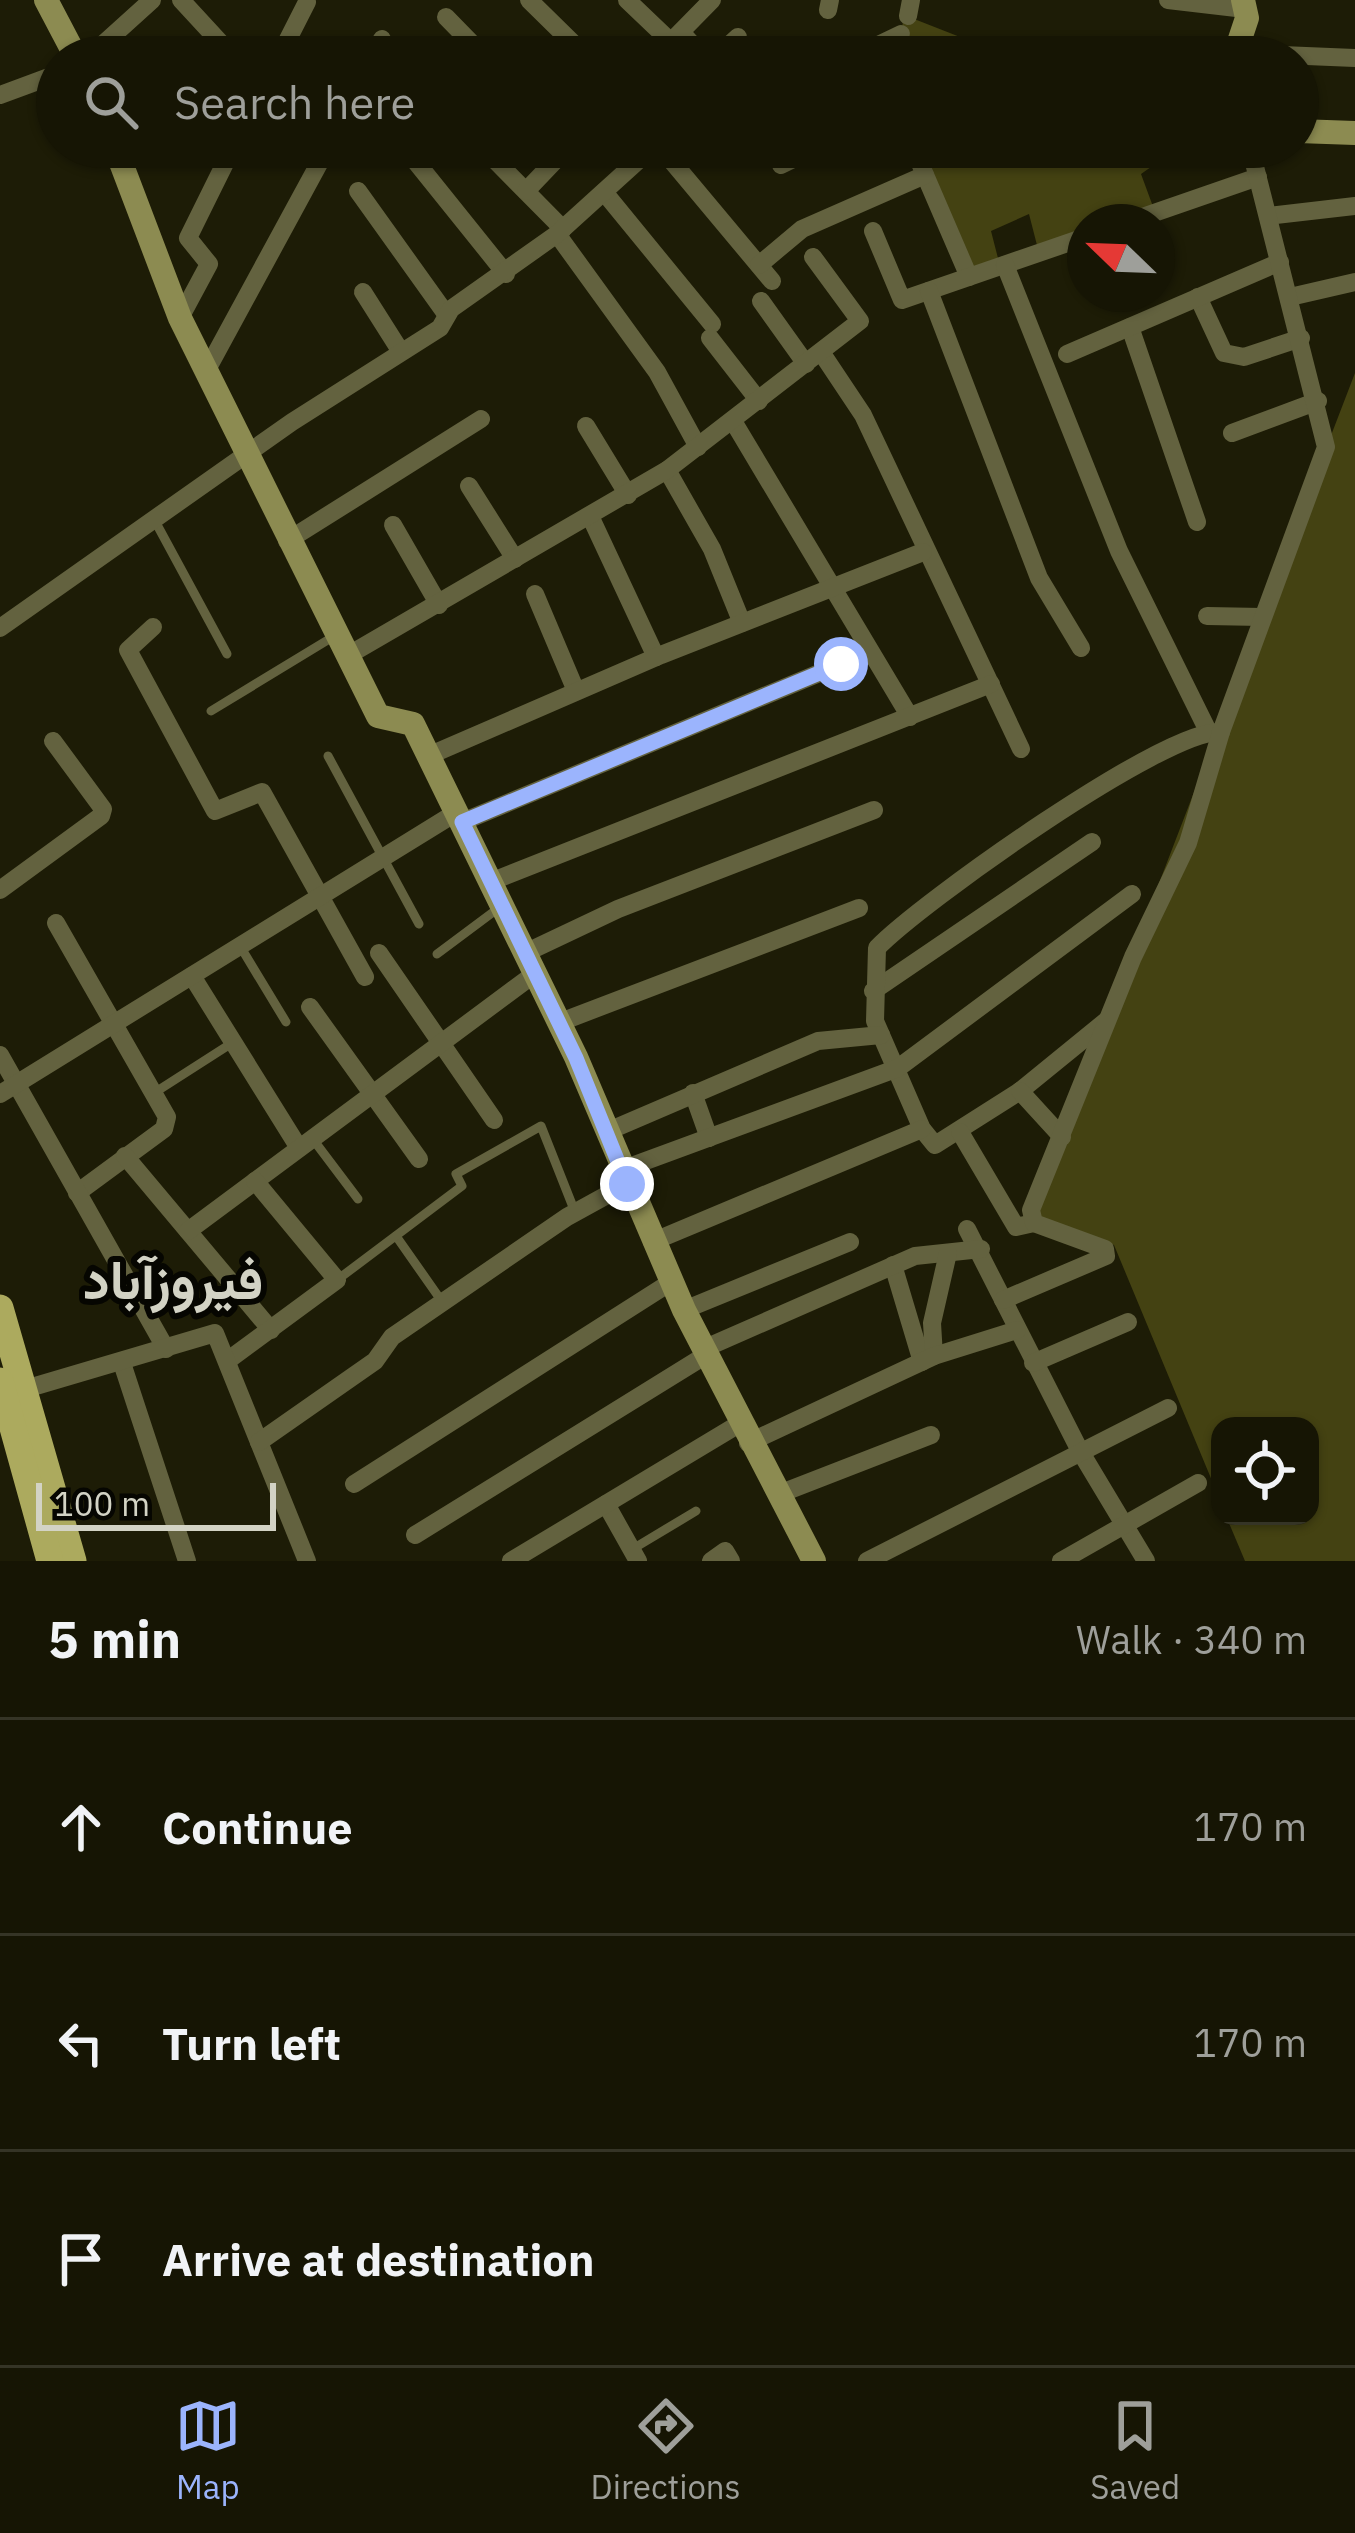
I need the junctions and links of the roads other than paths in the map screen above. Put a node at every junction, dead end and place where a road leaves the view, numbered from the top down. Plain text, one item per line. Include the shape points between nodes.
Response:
1 (46, 0) edge
2 (152, 0) edge
3 (182, 0) edge
4 (529, 0) edge
5 (627, 0) edge
6 (712, 0) edge
7 (1168, 0) edge
8 (307, 2) edge
9 (1244, 5) edge
10 (446, 17) dead end
11 (65, 36) edge
12 (112, 36) edge
13 (215, 36) edge
14 (290, 36) edge
15 (465, 36) edge
16 (566, 36) edge
17 (675, 36) edge
18 (677, 36) edge
19 (1238, 36) edge
20 (1319, 57) edge
21 (1355, 58) edge
22 (36, 82) edge
23 (0, 95) edge
24 (1319, 132) edge
25 (1355, 133) edge
26 (123, 168) edge
27 (223, 168) edge
28 (316, 168) edge
29 (421, 168) edge
30 (503, 168) edge
31 (548, 168) edge
32 (632, 168) edge
33 (675, 168) edge
34 (922, 168) edge
35 (1256, 168) edge
36 (925, 175) junction
37 (1258, 177) junction
38 (358, 191) dead end
39 (526, 191) junction
40 (604, 192) junction
41 (1175, 206) edge
42 (1355, 206) edge
43 (1268, 216) junction
44 (873, 231) dead end
45 (560, 232) junction
46 (1067, 243) edge
47 (813, 257) dead end
48 (1280, 262) junction
49 (759, 265) junction
50 (1005, 265) junction
51 (506, 274) junction
52 (969, 277) junction
53 (772, 281) dead end
54 (1355, 283) edge
55 (928, 291) junction
56 (363, 292) dead end
57 (1290, 297) junction
58 (1198, 298) junction
59 (761, 301) dead end
60 (446, 314) junction
61 (180, 318) junction
62 (1130, 327) junction
63 (1301, 338) junction
64 (401, 352) junction
65 (1066, 354) dead end
66 (814, 358) junction
67 (208, 366) junction
68 (759, 400) junction
69 (1318, 401) junction
70 (481, 419) dead end
71 (733, 421) junction
72 (586, 426) dead end
73 (1232, 433) dead end
74 (698, 447) junction
75 (244, 457) junction
76 (667, 470) junction
77 (469, 486) dead end
78 (628, 495) junction
79 (591, 518) junction
80 (155, 520) junction
81 (1197, 522) dead end
82 (393, 525) dead end
83 (287, 541) junction
84 (923, 552) junction
85 (514, 559) junction
86 (834, 587) junction
87 (535, 594) dead end
88 (439, 605) junction
89 (1207, 616) dead end
90 (1262, 617) junction
91 (742, 623) junction
92 (153, 627) dead end
93 (0, 628) edge
94 (342, 646) junction
95 (1081, 648) dead end
96 (227, 655) dead end
97 (656, 657) junction
98 (841, 664) dead end
99 (991, 684) junction
100 (576, 691) junction
101 (211, 710) dead end
102 (910, 717) junction
103 (1214, 731) junction
104 (53, 741) dead end
105 (1021, 749) dead end
106 (328, 756) dead end
107 (428, 756) junction
108 (874, 810) dead end
109 (459, 817) junction
110 (1092, 842) dead end
111 (385, 856) junction
112 (490, 882) junction
113 (955, 888) junction
114 (0, 890) edge
115 (1132, 894) dead end
116 (319, 897) junction
117 (501, 907) junction
118 (860, 908) dead end
119 (977, 922) junction
120 (56, 923) dead end
121 (419, 924) dead end
122 (240, 946) junction
123 (379, 952) dead end
124 (437, 954) dead end
125 (528, 965) junction
126 (193, 976) junction
127 (365, 977) dead end
128 (873, 991) junction
129 (310, 1007) dead end
130 (1109, 1018) junction
131 (286, 1022) dead end
132 (558, 1022) junction
133 (113, 1025) junction
134 (881, 1035) junction
135 (232, 1043) junction
136 (440, 1043) junction
137 (0, 1055) edge
138 (898, 1068) junction
139 (8, 1090) edge
140 (1020, 1090) junction
141 (154, 1093) junction
142 (371, 1094) junction
143 (693, 1094) junction
144 (494, 1120) dead end
145 (922, 1129) junction
146 (606, 1132) junction
147 (960, 1132) junction
148 (1062, 1137) junction
149 (709, 1138) junction
150 (306, 1143) junction
151 (125, 1156) junction
152 (419, 1159) dead end
153 (624, 1177) junction
154 (255, 1181) junction
155 (77, 1192) junction
156 (358, 1199) dead end
157 (575, 1212) junction
158 (1034, 1223) junction
159 (967, 1229) dead end
160 (188, 1232) junction
161 (396, 1236) junction
162 (652, 1242) junction
163 (850, 1242) dead end
164 (981, 1250) junction
165 (947, 1252) junction
166 (893, 1265) junction
167 (337, 1280) junction
168 (671, 1282) junction
169 (1003, 1300) junction
170 (443, 1303) junction
171 (0, 1308) edge
172 (684, 1310) junction
173 (1129, 1322) dead end
174 (271, 1330) junction
175 (1017, 1330) junction
176 (166, 1349) junction
177 (704, 1352) junction
178 (928, 1359) junction
179 (227, 1361) junction
180 (122, 1363) junction
181 (1033, 1363) junction
182 (11, 1386) edge
183 (1168, 1408) dead end
184 (744, 1434) junction
185 (932, 1435) dead end
186 (259, 1442) junction
187 (1080, 1451) junction
188 (354, 1484) dead end
189 (1198, 1484) dead end
190 (779, 1494) junction
191 (606, 1504) junction
192 (696, 1511) dead end
193 (1122, 1524) junction
194 (416, 1535) dead end
195 (634, 1555) edge
196 (50, 1561) edge
197 (73, 1561) edge
198 (188, 1561) edge
199 (307, 1561) edge
200 (511, 1561) edge
201 (711, 1561) edge
202 (731, 1561) edge
203 (814, 1561) edge
204 (867, 1561) edge
205 (1061, 1561) edge
206 (1147, 1561) edge

1 - 11 street
2 - 12 street
3 - 13 street
4 - 16 street
5 - 17 street
6 - 18 street
7 - 9 street
8 - 14 street
9 - 19 street
10 - 15 street
20 - 21 street
22 - 23 street
24 - 25 street
26 - 61 street
27 - 61 street via 188,238 209,264
28 - 67 street
29 - 51 street
30 - 39 street
31 - 39 street
32 - 40 street
33 - 49 street
34 - 36 street
35 - 37 street
36 - 49 street via 802,230
36 - 52 street
37 - 41 street
37 - 43 street
38 - 60 street
39 - 45 street
40 - 45 street
40 - 68 street
42 - 43 street
43 - 48 street
44 - 55 street via 902,300
45 - 51 street
45 - 74 street
46 - 50 street
47 - 66 street via 860,321
48 - 57 street
48 - 58 street
49 - 53 street
50 - 52 street
50 - 103 street via 1119,551
51 - 60 street
52 - 55 street
54 - 57 street
55 - 95 street via 1039,578
56 - 64 street
57 - 63 street
58 - 62 street
58 - 63 street via 1224,353 1244,357
59 - 66 street
60 - 64 street via 440,328
61 - 67 street
62 - 65 street
62 - 81 street
63 - 69 street
64 - 75 street
66 - 68 street
66 - 84 street via 863,415
67 - 75 street
68 - 71 street
69 - 73 street
69 - 90 street via 1326,447
70 - 83 street
71 - 74 street
71 - 86 street
72 - 78 street
74 - 76 street
75 - 80 street
75 - 83 street
76 - 78 street
76 - 91 street
77 - 85 street
78 - 79 street
79 - 85 street
79 - 97 street
80 - 93 street
80 - 96 lane
82 - 88 street
83 - 94 street
84 - 86 street
84 - 99 street
85 - 88 street
86 - 91 street
86 - 102 street
87 - 100 street
88 - 94 street
89 - 90 street
90 - 103 street
91 - 97 street
92 - 116 street via 128,650 215,811 262,792
94 - 101 lane
94 - 107 street via 378,716 413,724
97 - 100 street
98 - 109 street
99 - 102 street
99 - 105 street
100 - 107 street
102 - 112 street
103 - 113 street via 1101,786
103 - 130 street via 1188,842
104 - 114 street via 101,816
106 - 111 lane
107 - 109 street
108 - 125 street via 618,909
109 - 111 street
109 - 112 street
110 - 119 street
111 - 116 street
111 - 121 lane
112 - 117 street
113 - 119 street
113 - 128 street via 877,948
115 - 138 street
116 - 122 street
116 - 127 street
117 - 124 lane
117 - 125 street
118 - 132 street
119 - 128 street
120 - 133 street
122 - 126 street
122 - 131 lane
123 - 136 street
125 - 132 street
125 - 136 street
126 - 133 street
126 - 135 street
128 - 134 street
129 - 142 street
130 - 140 street
130 - 148 street
132 - 146 street
133 - 139 street
133 - 141 street
134 - 138 street
134 - 143 street via 818,1041
135 - 141 lane
135 - 150 street
136 - 142 street
136 - 144 street
137 - 139 street
138 - 145 street
138 - 149 street
139 - 155 street
140 - 147 street
140 - 148 street
141 - 151 street via 167,1124
142 - 150 street
142 - 152 street
143 - 146 street
143 - 149 street
145 - 147 street via 935,1145
145 - 162 street
146 - 153 street
147 - 158 street via 1016,1228
148 - 158 street via 1031,1210
149 - 153 street
150 - 154 street
150 - 156 lane
151 - 155 street
151 - 160 street
153 - 157 street
153 - 162 street
154 - 160 street
154 - 167 street
155 - 176 street
157 - 161 lane via 541,1126 456,1174 462,1186
157 - 170 street
158 - 169 street via 1106,1256
159 - 164 street
160 - 174 street
161 - 167 lane
161 - 170 lane
162 - 168 street
163 - 172 street
164 - 165 street
164 - 169 street
165 - 166 street
165 - 178 street
166 - 177 street
166 - 178 street
167 - 174 street
168 - 172 street
168 - 188 street
169 - 175 street
170 - 186 street
171 - 182 main road
172 - 177 street
173 - 181 street
174 - 179 street
175 - 178 street
175 - 181 street
176 - 179 street via 215,1333
176 - 180 street
177 - 184 street
177 - 194 street
178 - 184 street
179 - 186 street
180 - 182 street
180 - 198 street
181 - 187 street
182 - 196 main road
182 - 197 main road
183 - 187 street
184 - 190 street
184 - 191 street
185 - 190 street
186 - 199 street
187 - 193 street
187 - 204 street
189 - 193 street
190 - 203 street
191 - 195 street
191 - 200 street
192 - 195 lane
193 - 205 street
193 - 206 street
201 - 202 street via 725,1551

